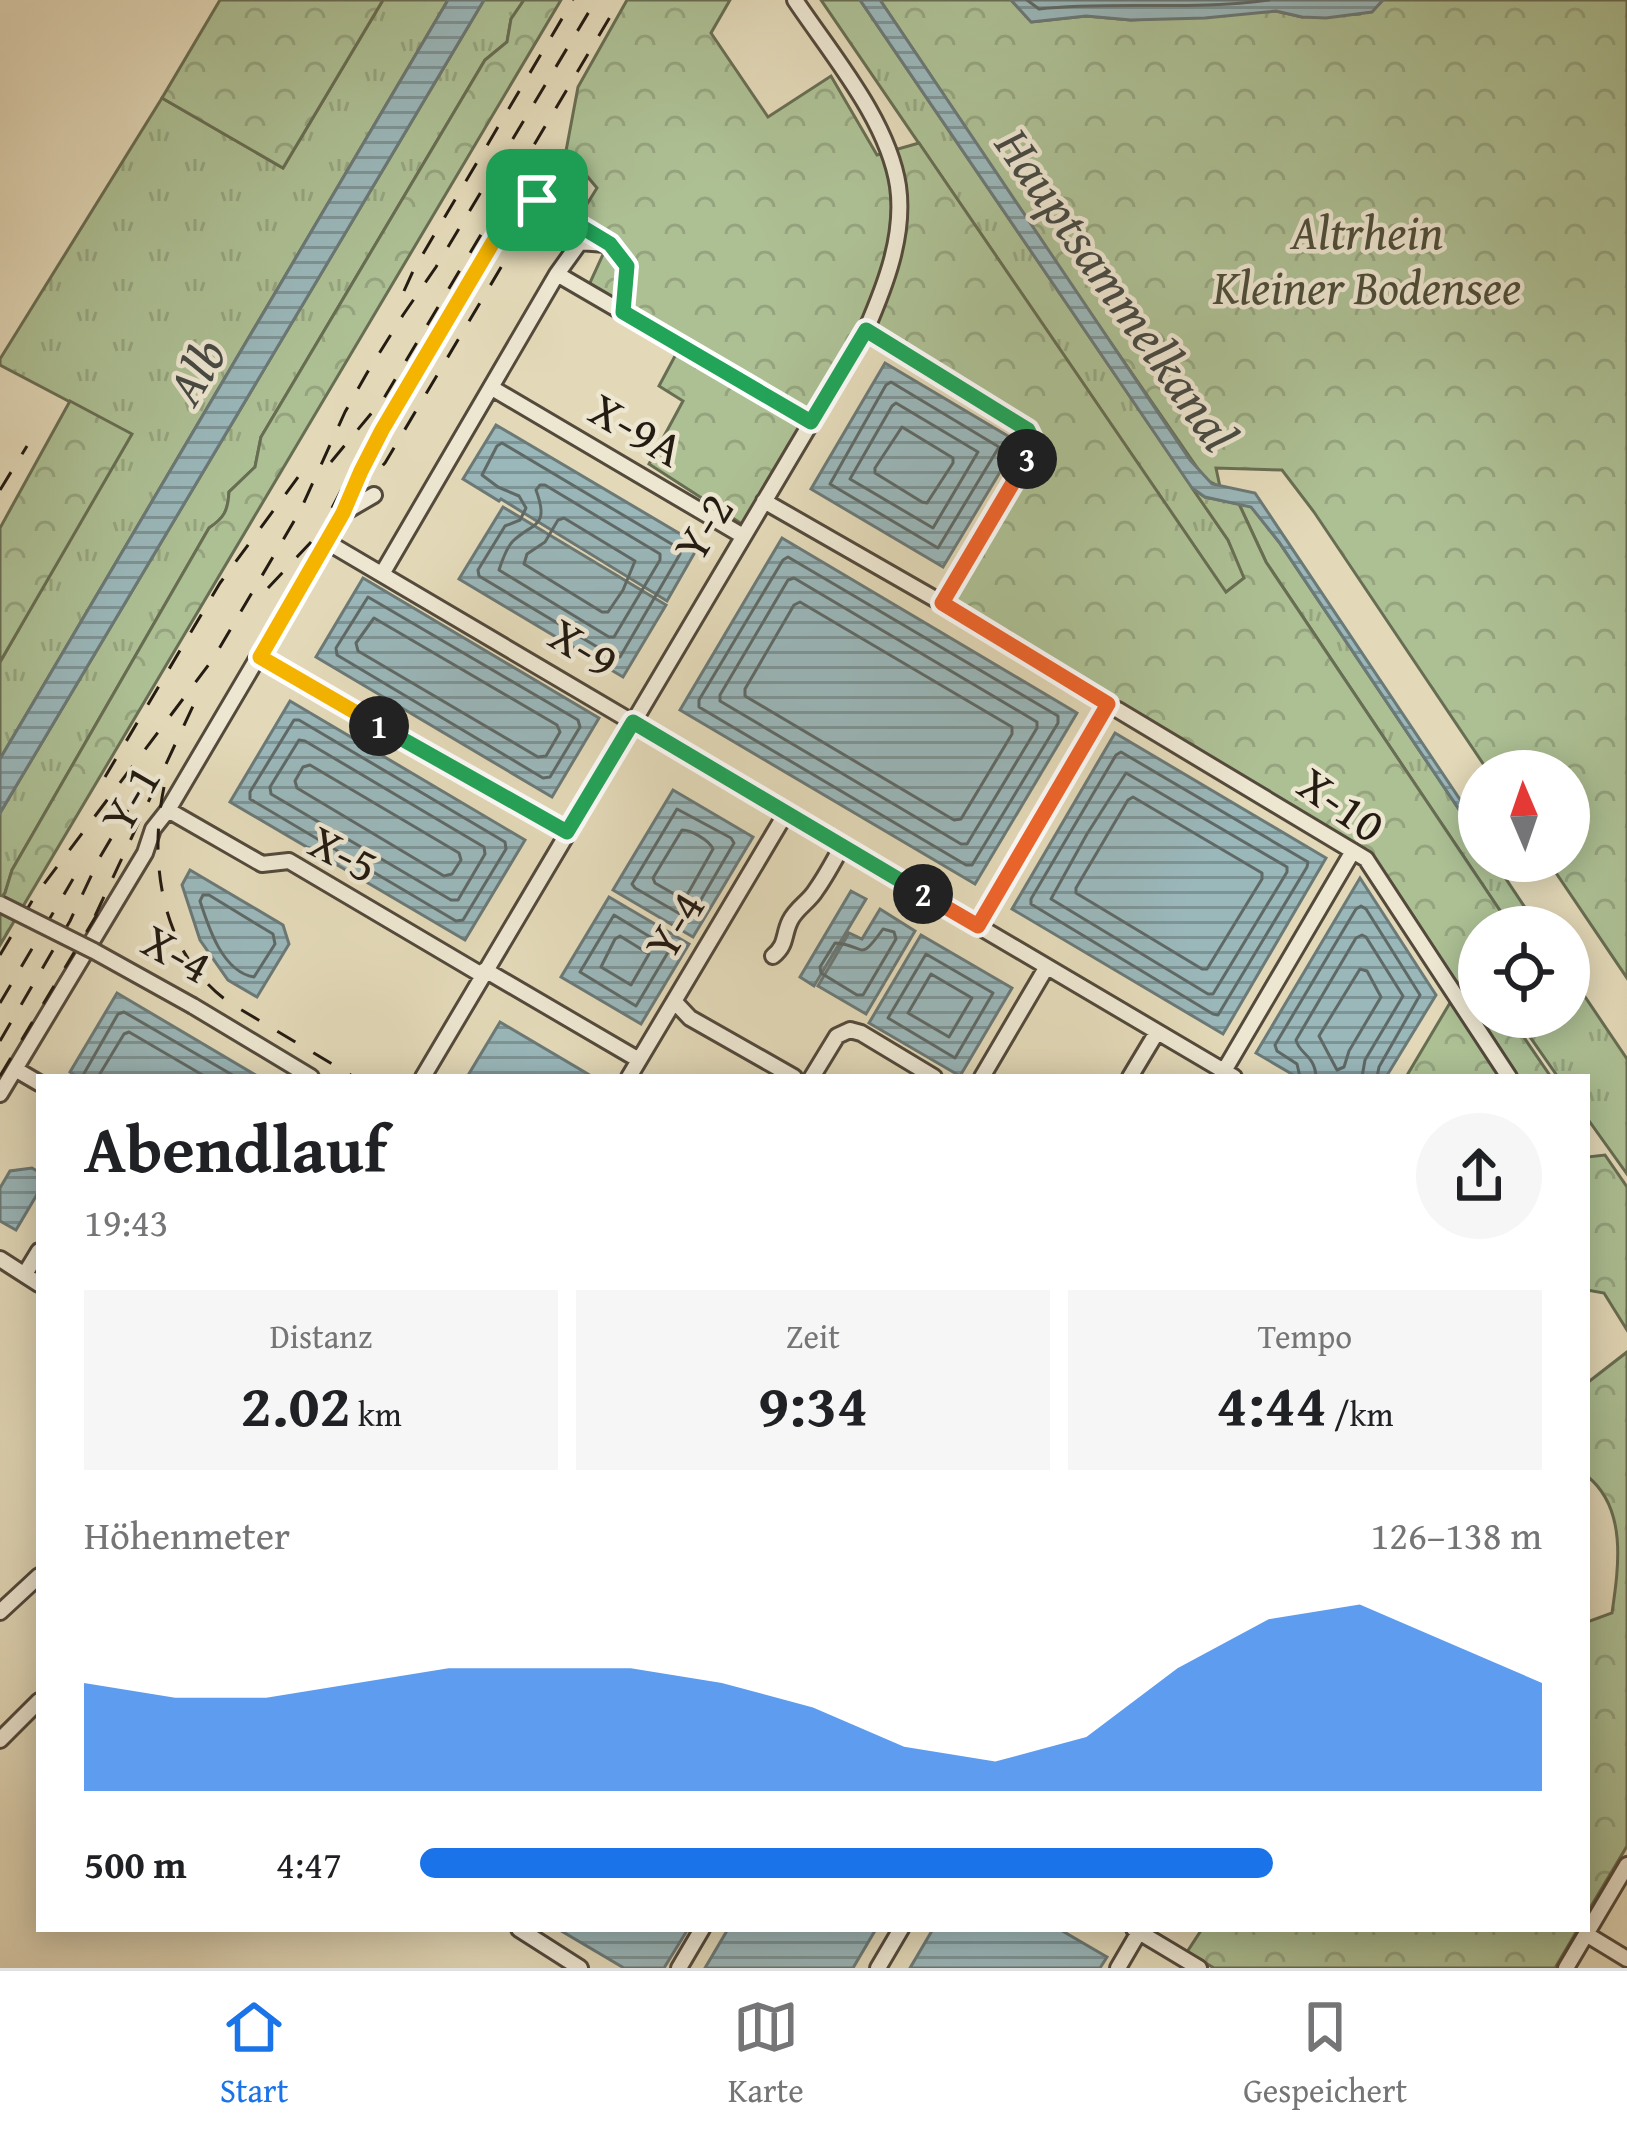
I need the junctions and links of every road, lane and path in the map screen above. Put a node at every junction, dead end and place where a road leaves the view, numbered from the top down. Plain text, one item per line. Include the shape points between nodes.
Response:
1 (795, 0) edge
2 (610, 244) junction
3 (557, 274) junction
4 (623, 312) junction
5 (866, 330) junction
6 (492, 388) junction
7 (811, 422) junction
8 (374, 495) dead end
9 (764, 501) junction
10 (343, 513) junction
11 (743, 536) junction
12 (327, 542) junction
13 (382, 574) junction
14 (942, 603) junction
15 (260, 657) junction
16 (1113, 707) junction
17 (633, 722) junction
18 (168, 810) junction
19 (786, 813) junction
20 (567, 832) junction
21 (842, 846) junction
22 (1353, 851) junction
23 (0, 904) edge
24 (978, 926) junction
25 (773, 956) dead end
26 (1046, 968) junction
27 (484, 973) junction
28 (674, 1001) junction
29 (1157, 1032) junction
30 (639, 1060) junction
31 (15, 1069) junction
32 (306, 1074) edge
33 (425, 1074) edge
34 (631, 1074) edge
35 (789, 1074) edge
36 (814, 1074) edge
37 (929, 1074) edge
38 (984, 1074) edge
39 (1132, 1074) edge
40 (1229, 1074) edge
41 (1508, 1074) edge
42 (36, 1081) edge
43 (0, 1094) edge
44 (0, 1259) edge
45 (32, 1279) edge
46 (36, 1579) edge
47 (0, 1612) edge
48 (36, 1704) edge
49 (0, 1740) edge
50 (1627, 1865) edge
51 (1590, 1927) edge
52 (524, 1932) edge
53 (699, 1932) edge
54 (899, 1932) edge
55 (1135, 1932) edge
56 (1139, 1932) edge
57 (1586, 1934) joint
58 (1627, 1959) edge
59 (580, 1968) edge
60 (679, 1968) edge
61 (878, 1968) edge
62 (1118, 1968) edge
63 (1199, 1968) edge
64 (1566, 1968) edge

1 - 5 street, Y-2 via 870,112 898,187 887,282
2 - 3 street via 580,242
2 - 4 street via 627,266
2 - 10 street, Y-1 via 537,200 515,205 382,430
3 - 4 street
3 - 6 street
4 - 7 street
5 - 7 street, Y-2
5 - 14 street via 1032,436 1033,448
6 - 11 street, X-9A
6 - 13 street
7 - 9 street, Y-2
8 - 10 street
9 - 11 street, Y-2
9 - 14 street, X-10
10 - 12 street, Y-1
11 - 17 street, Y-2
12 - 13 street, X-9
12 - 15 street, Y-1
13 - 17 street, X-9
14 - 16 street, X-10
15 - 18 street, Y-1
15 - 20 street
16 - 22 street, X-10
16 - 24 street
17 - 19 street, X-9
17 - 20 street, Y-2
18 - 27 street, X-5 via 262,863 289,861
18 - 31 street, Y-1
19 - 21 street, X-9
19 - 28 street, Y-4
20 - 27 street, Y-2
21 - 24 street, X-9
21 - 25 street
22 - 40 street
22 - 41 street, X-10 via 1366,859
23 - 32 street, X-4, bridge
24 - 26 street, X-9
26 - 29 street, X-9
26 - 38 street
27 - 30 street, X-5
27 - 33 street, Y-2
28 - 30 street, Y-4
28 - 35 street
29 - 39 street
29 - 40 street, X-9
30 - 34 street, Y-4
31 - 42 street
31 - 43 street, Y-1
36 - 37 street via 837,1036 850,1030
44 - 45 street
46 - 47 street
48 - 49 street
50 - 51 street
52 - 59 street
53 - 60 street
54 - 61 street
55 - 62 street
56 - 63 street
57 - 58 street
57 - 64 street

